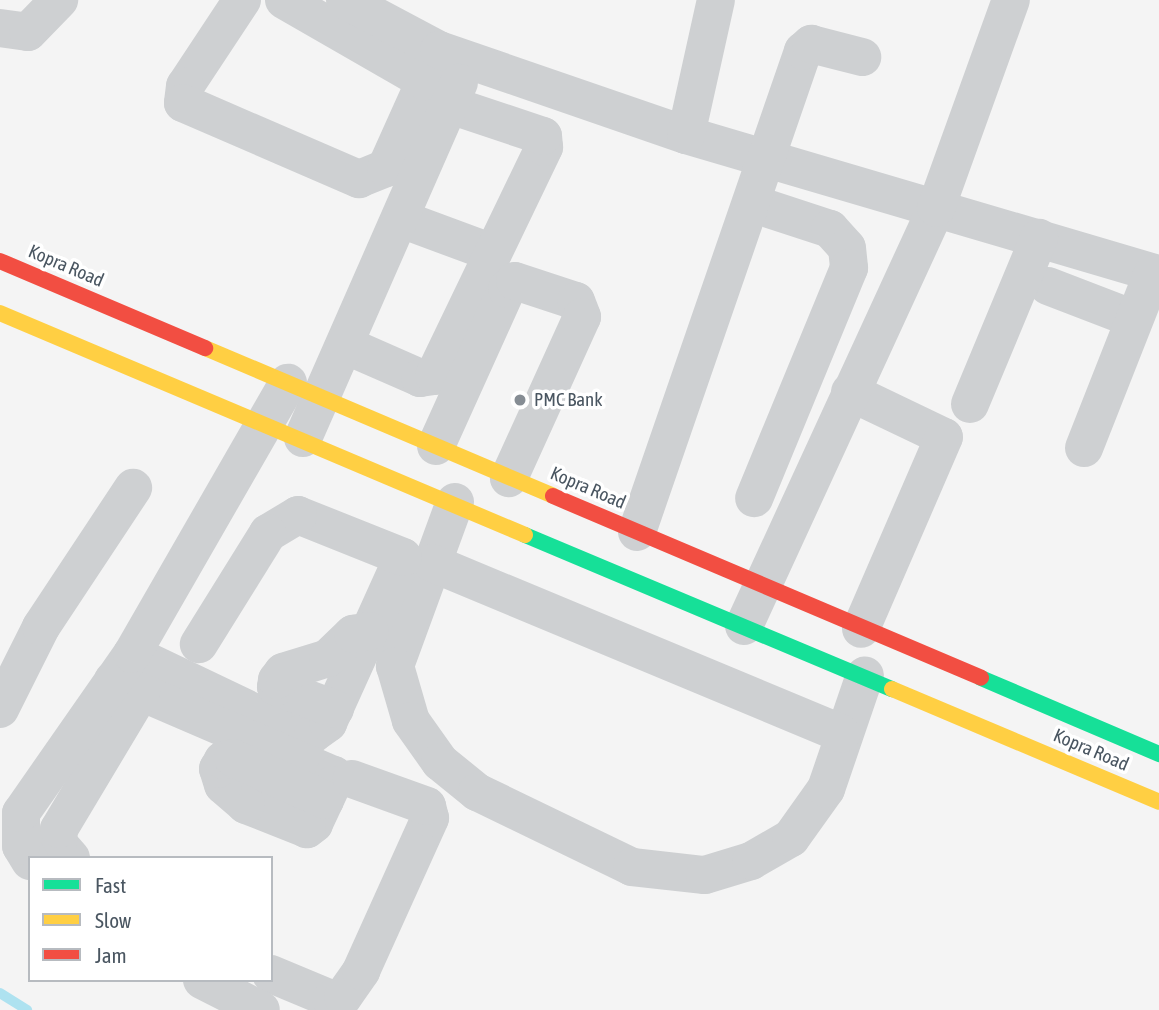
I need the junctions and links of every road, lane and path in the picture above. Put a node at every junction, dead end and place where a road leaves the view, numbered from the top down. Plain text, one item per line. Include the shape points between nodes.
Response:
1 (59, 0) edge
2 (243, 0) edge
3 (284, 0) edge
4 (345, 0) edge
5 (716, 0) edge
6 (1011, 0) edge
7 (0, 28) edge
8 (862, 57) dead end
9 (445, 74) junction
10 (686, 135) junction
11 (770, 162) junction
12 (754, 204) junction
13 (936, 208) junction
14 (401, 219) junction
15 (1039, 238) junction
16 (493, 253) junction
17 (0, 261) edge
18 (1156, 273) edge
19 (1048, 286) dead end
20 (0, 313) edge
21 (1134, 319) junction
22 (345, 345) junction
23 (288, 383) junction
24 (850, 392) junction
25 (323, 398) junction
26 (970, 404) dead end
27 (266, 422) junction
28 (303, 438) junction
29 (436, 446) junction
30 (1084, 449) dead end
31 (509, 478) junction
32 (134, 488) dead end
33 (754, 498) dead end
34 (455, 502) junction
35 (637, 532) junction
36 (432, 563) junction
37 (763, 585) junction
38 (744, 626) junction
39 (861, 629) junction
40 (371, 631) junction
41 (199, 644) dead end
42 (129, 675) junction
43 (865, 675) junction
44 (0, 709) edge
45 (335, 709) junction
46 (842, 734) junction
47 (1159, 754) edge
48 (1159, 802) edge
49 (11, 810) edge
50 (69, 856) edge
51 (28, 858) edge
52 (273, 975) edge
53 (206, 982) edge
54 (261, 1010) edge

1 - 7 street via 28,32
2 - 9 street via 181,95 191,109 369,180 386,168
3 - 9 street
4 - 9 street
5 - 10 street
6 - 13 street
8 - 11 street via 811,44 803,51
9 - 10 street
9 - 14 street
9 - 16 street via 546,141
10 - 11 street
11 - 12 street
11 - 13 street
12 - 33 street via 830,229 847,248 849,268
12 - 35 street
13 - 15 street
13 - 24 street
14 - 16 street
14 - 22 street
15 - 18 street
15 - 26 street
16 - 22 street via 435,376 420,378
17 - 23 street, Kopra Road
18 - 21 street
19 - 21 street
20 - 27 street, Kopra Road
21 - 30 street
22 - 25 street
23 - 25 street, Kopra Road
23 - 27 street
24 - 37 street
24 - 39 street via 944,437
25 - 28 street
25 - 29 street, Kopra Road
27 - 28 street, Kopra Road
27 - 42 street
28 - 34 street, Kopra Road
29 - 31 street, Kopra Road
29 - 31 street via 507,289 515,281 576,301 582,317
31 - 35 street, Kopra Road
32 - 44 street via 41,627
34 - 36 street
34 - 38 street, Kopra Road
35 - 37 street, Kopra Road
36 - 46 street
36 - 46 street via 395,666 401,698 417,731 440,762 477,792 632,867 705,875 774,851 815,811
37 - 38 street
37 - 39 street, Kopra Road
38 - 43 street, Kopra Road
39 - 47 street, Kopra Road
40 - 41 street via 402,562 400,552 298,515 268,533
40 - 45 street
40 - 45 street via 353,634 328,659 283,672 277,680 276,687
42 - 45 street via 300,734 321,730
42 - 49 street
42 - 50 street via 59,829 58,843
42 - 52 street via 329,770 339,789 427,806 430,818 361,971 343,997 331,999
43 - 46 street
43 - 48 street, Kopra Road
49 - 51 street
53 - 54 street

